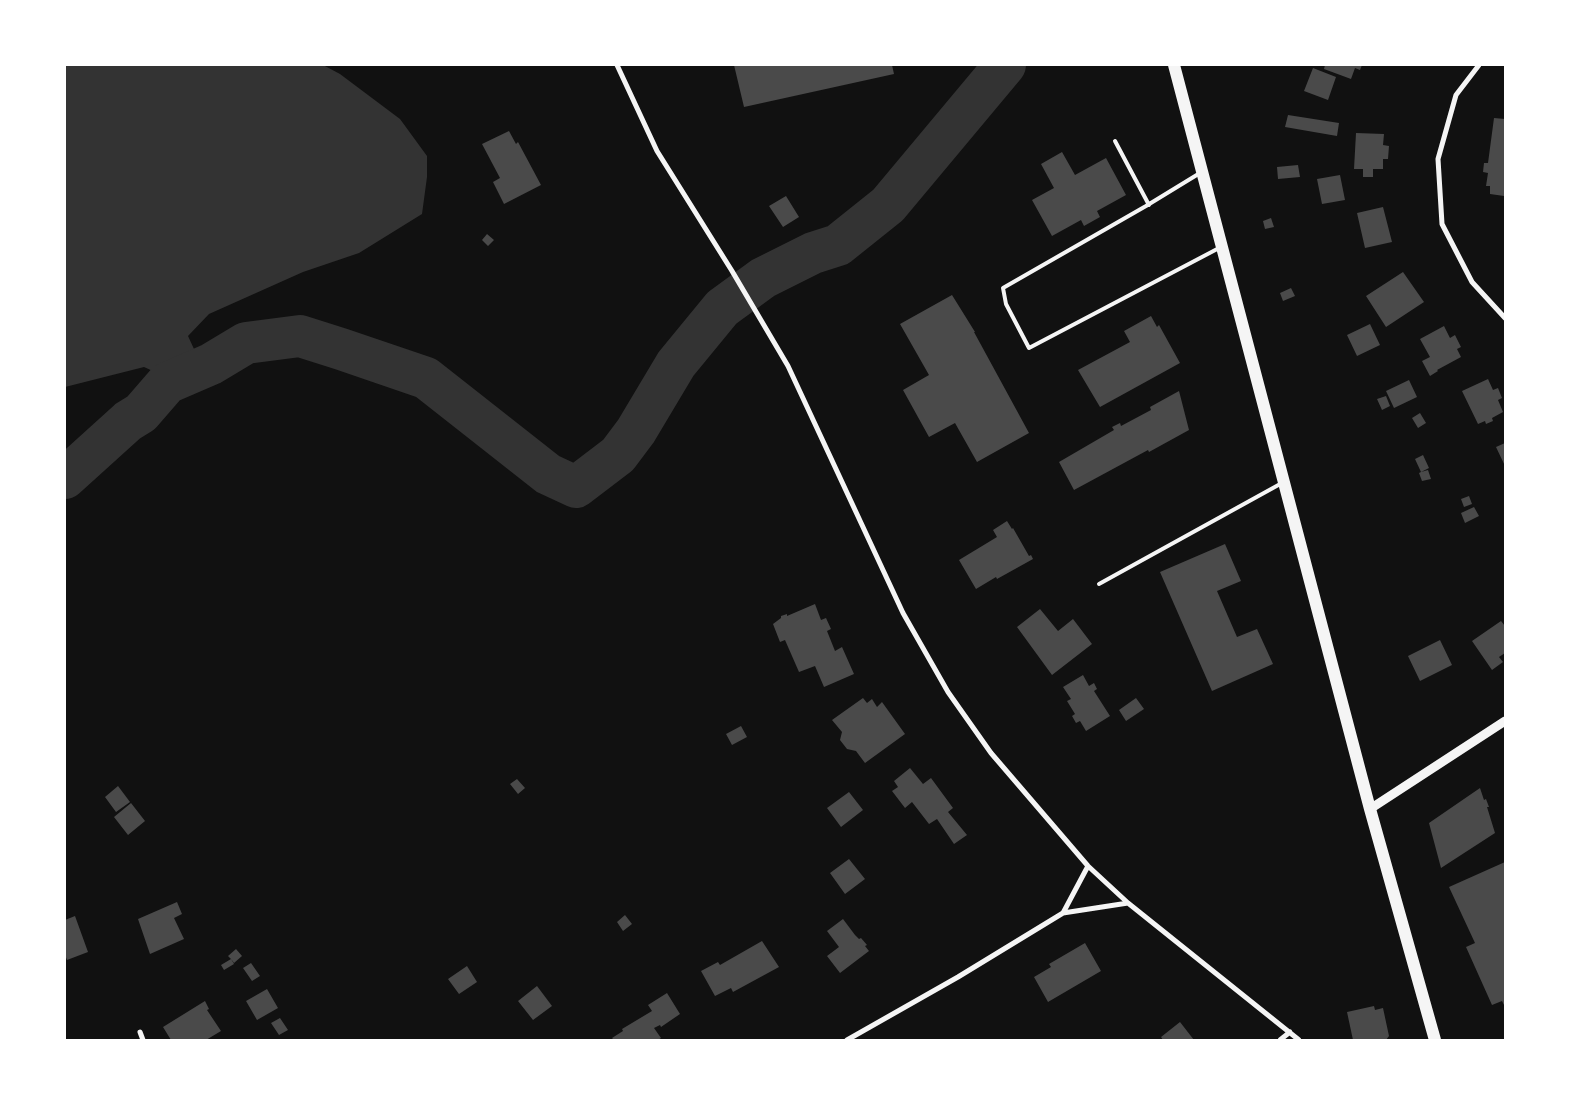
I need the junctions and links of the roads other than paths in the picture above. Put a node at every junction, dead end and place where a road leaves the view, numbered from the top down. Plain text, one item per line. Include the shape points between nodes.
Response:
1 (617, 65) edge
2 (1174, 65) edge
3 (1479, 65) edge
4 (1115, 140) dead end
5 (1202, 172) junction
6 (1149, 205) junction
7 (1223, 246) junction
8 (1505, 318) edge
9 (1284, 482) junction
10 (1100, 584) dead end
11 (1505, 721) edge
12 (1370, 809) junction
13 (1088, 866) junction
14 (1128, 903) junction
15 (1063, 913) junction
16 (140, 1032) dead end
17 (1290, 1032) junction
18 (143, 1040) edge
19 (847, 1040) edge
20 (1280, 1040) edge
21 (1299, 1040) edge
22 (1435, 1040) edge

1 - 13 street via 657,151 788,366 903,613 943,684 991,753
2 - 5 main road
3 - 8 street via 1456,95 1438,159 1442,224 1472,282
4 - 6 lane
5 - 6 lane
5 - 7 main road
6 - 7 lane via 1003,288 1006,304 1029,348
7 - 9 main road
9 - 10 lane
9 - 12 main road
11 - 12 street
12 - 22 main road
13 - 14 street
13 - 15 street
14 - 15 street
14 - 17 street
15 - 19 street
16 - 18 street
17 - 20 street
17 - 21 street

